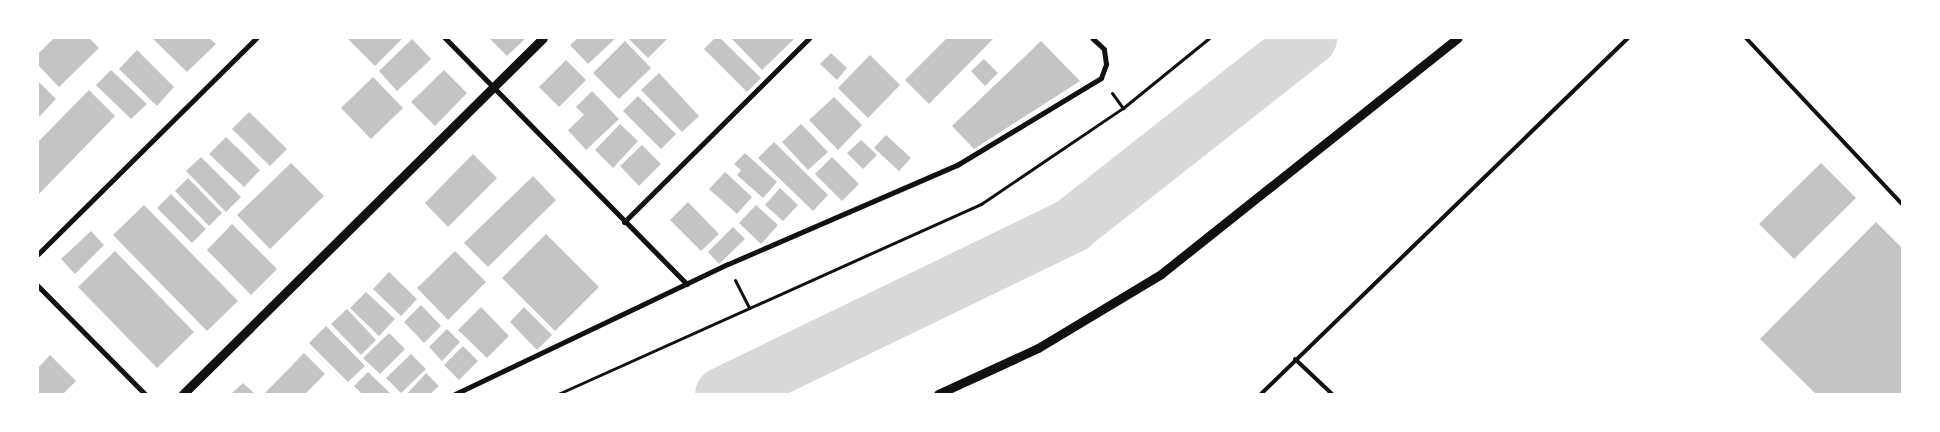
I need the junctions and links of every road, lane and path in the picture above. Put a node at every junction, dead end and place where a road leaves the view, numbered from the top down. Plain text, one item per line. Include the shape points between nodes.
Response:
1 (256, 38) edge
2 (445, 38) edge
3 (543, 38) edge
4 (809, 38) edge
5 (1092, 38) edge
6 (1210, 38) edge
7 (1458, 38) edge
8 (1628, 38) edge
9 (1746, 38) edge
10 (494, 87) junction
11 (1902, 204) edge
12 (624, 222) junction
13 (38, 254) edge
14 (728, 264) junction
15 (687, 284) junction
16 (38, 286) edge
17 (749, 308) junction
18 (1295, 359) junction
19 (145, 394) edge
20 (183, 394) edge
21 (455, 394) edge
22 (558, 394) edge
23 (938, 394) edge
24 (1260, 394) edge
25 (1332, 394) edge

1 - 13 street
2 - 10 street
3 - 10 street
4 - 12 street
5 - 14 street via 1104,49 1106,64 1101,78 957,165
6 - 17 path via 1124,108 980,204
7 - 23 street via 1161,274 1038,348
8 - 18 lane
9 - 11 lane
10 - 12 street
10 - 20 street
12 - 15 street
14 - 15 street
14 - 17 path
15 - 21 street
16 - 19 street
17 - 22 path
18 - 24 lane
18 - 25 lane

